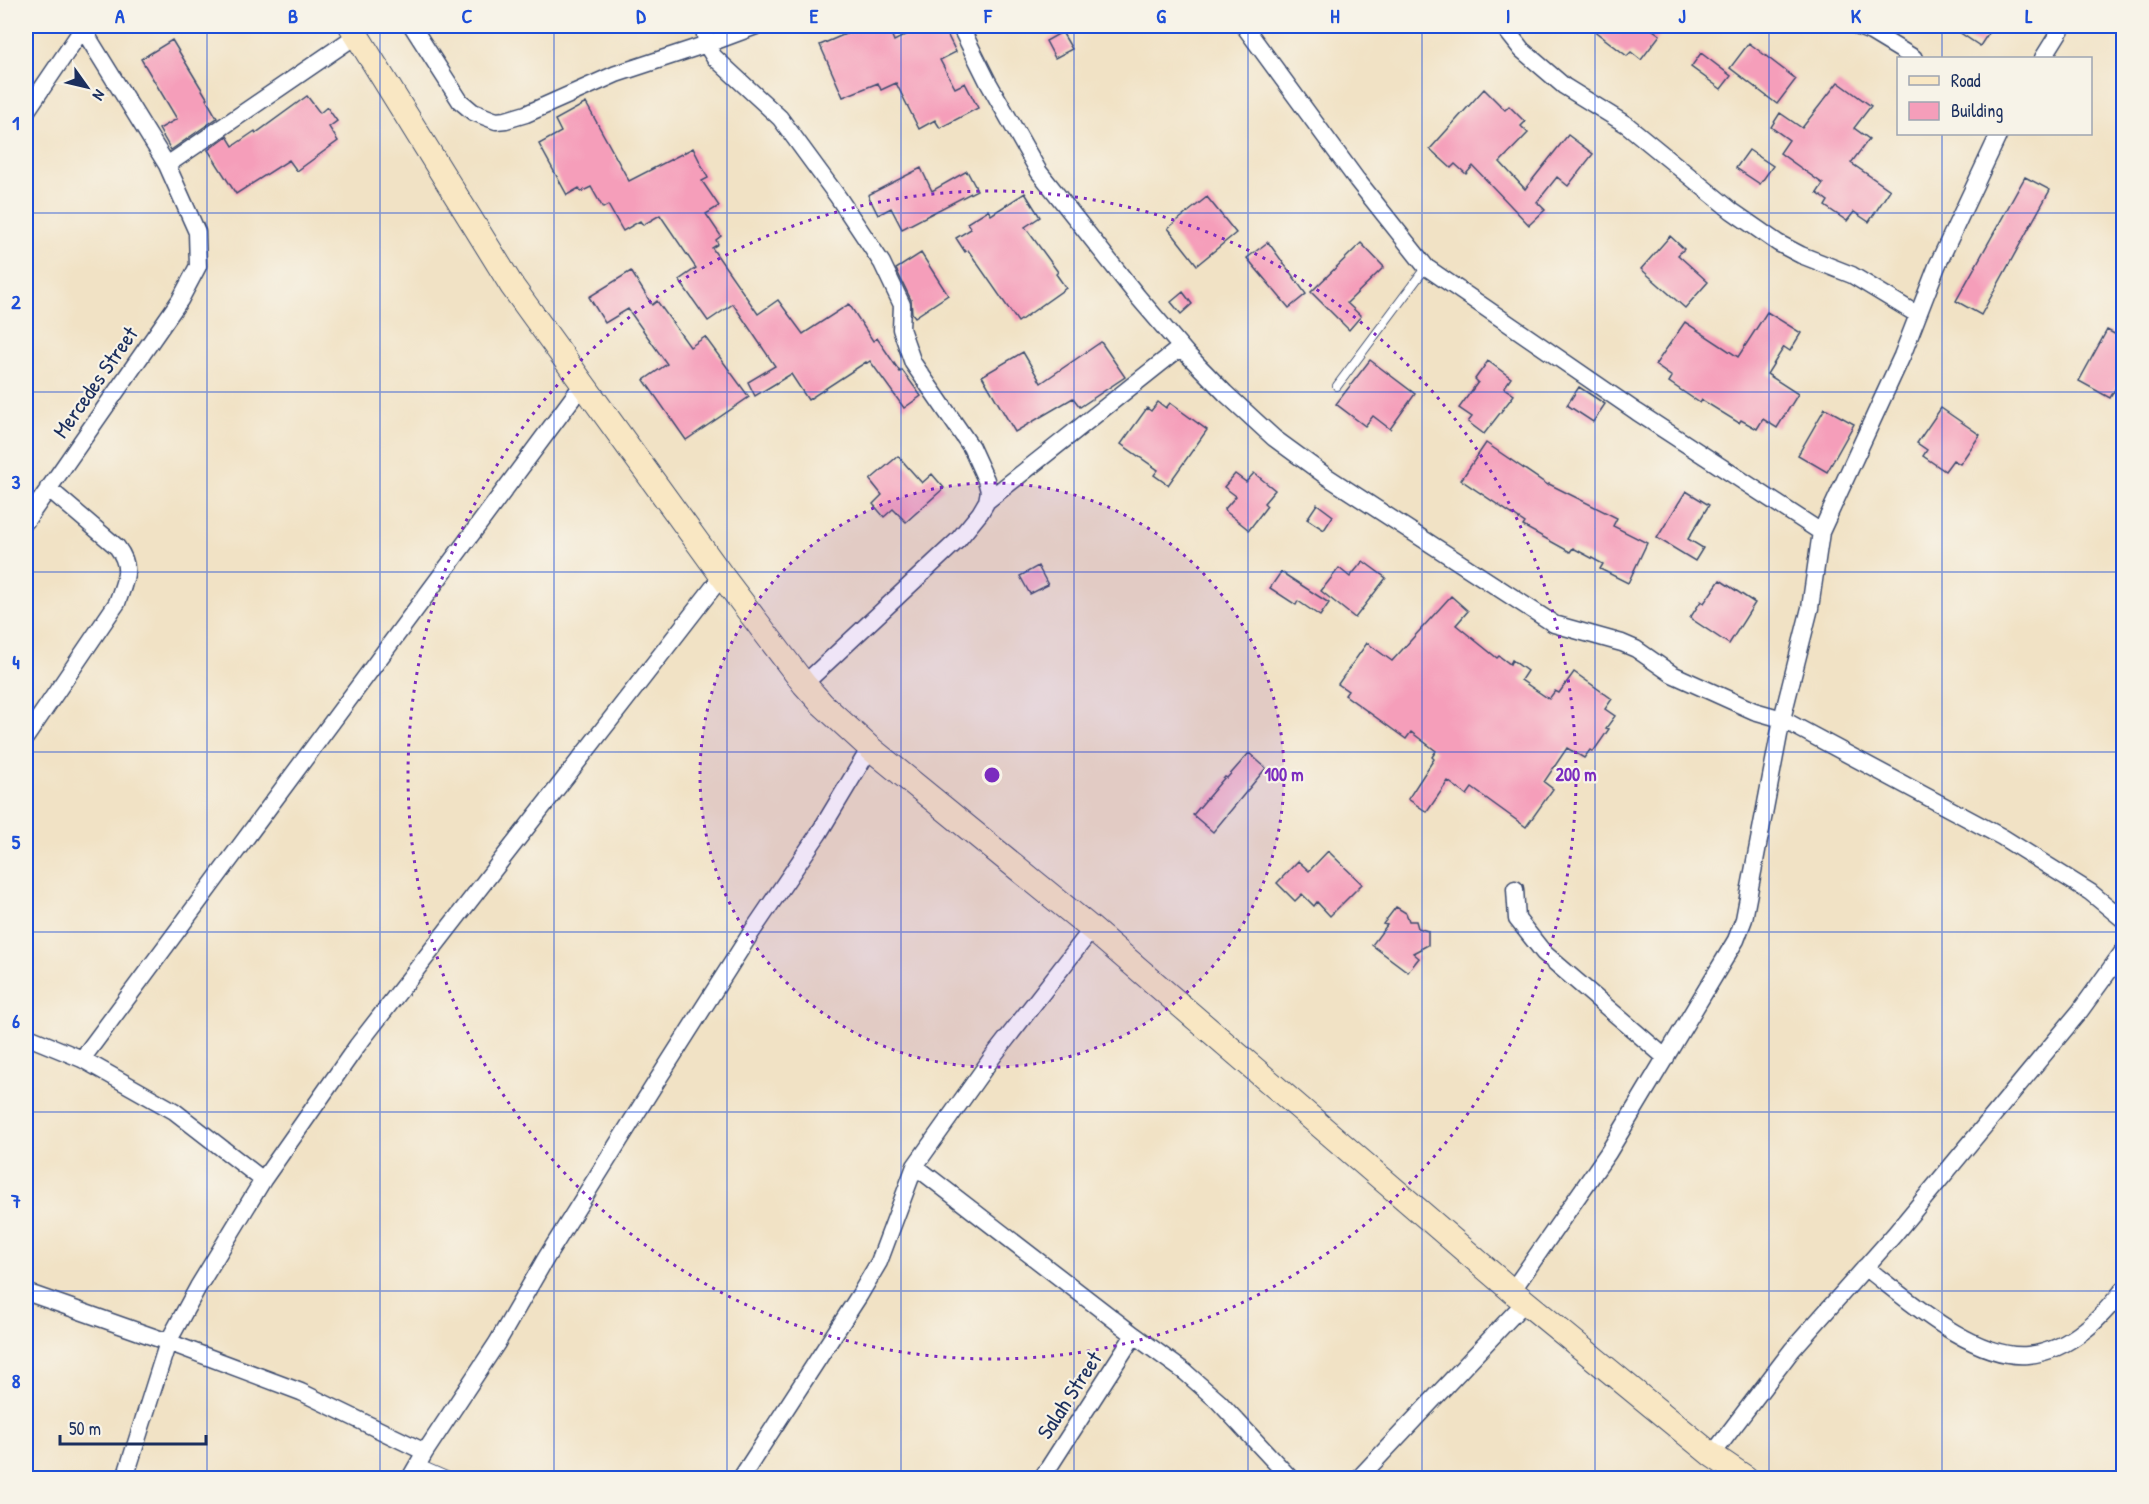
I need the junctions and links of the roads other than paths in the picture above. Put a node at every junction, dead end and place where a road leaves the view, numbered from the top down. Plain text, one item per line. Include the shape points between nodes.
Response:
1 (412, 26) edge
2 (704, 26) edge
3 (756, 26) edge
4 (960, 26) edge
5 (1244, 26) edge
6 (1503, 26) edge
7 (1856, 26) edge
8 (2063, 26) edge
9 (82, 27) edge
10 (354, 30) edge
11 (706, 44) junction
12 (1912, 57) edge
13 (2044, 57) edge
14 (26, 112) edge
15 (1999, 135) edge
16 (167, 165) junction
17 (1426, 267) junction
18 (1918, 315) junction
19 (1182, 347) junction
20 (583, 384) junction
21 (1337, 386) dead end
22 (48, 488) junction
23 (987, 501) junction
24 (26, 521) edge
25 (1821, 532) junction
26 (722, 576) junction
27 (804, 684) junction
28 (1782, 719) junction
29 (26, 737) edge
30 (870, 748) junction
31 (1515, 889) dead end
32 (2124, 920) edge
33 (1092, 929) junction
34 (2124, 950) edge
35 (26, 1036) edge
36 (1666, 1058) junction
37 (82, 1059) junction
38 (915, 1166) junction
39 (263, 1180) junction
40 (1865, 1267) junction
41 (2124, 1289) edge
42 (26, 1292) edge
43 (1518, 1296) junction
44 (1134, 1335) junction
45 (168, 1342) junction
46 (1712, 1455) junction
47 (422, 1458) junction
48 (125, 1479) edge
49 (410, 1479) edge
50 (451, 1479) edge
51 (741, 1479) edge
52 (1042, 1479) edge
53 (1290, 1479) edge
54 (1359, 1479) edge
55 (1746, 1479) edge

1 - 11 street via 460,101 473,112 496,121 526,114 616,74
2 - 11 street
3 - 11 street
4 - 19 street via 1039,172
5 - 17 street
6 - 18 street via 1522,50 1564,86 1627,125 1732,211 1778,243 1852,275
7 - 12 street
8 - 13 street
9 - 14 street
9 - 16 street
10 - 16 street
10 - 20 street via 512,286
11 - 23 street via 714,57 780,118 882,262 902,305 901,329 913,363 971,447 986,480
15 - 18 street
16 - 22 street, Mercedes Street via 197,232 198,266 180,300
17 - 21 lane
17 - 25 street
18 - 25 street
19 - 23 street
19 - 28 street via 1274,438 1534,612 1554,624 1636,649 1681,679
20 - 26 street
20 - 37 street
22 - 24 street, Mercedes Street
22 - 29 street via 117,547 125,558 126,577 117,603
23 - 27 street via 958,540
25 - 28 street via 1810,608
26 - 27 street
26 - 39 street via 357,1046
27 - 30 street
28 - 32 street via 2002,837 2090,892
28 - 36 street via 1744,920 1727,957
30 - 33 street
30 - 47 street via 819,833 652,1087 498,1343
31 - 36 street via 1517,919 1544,953
33 - 38 street via 994,1055
33 - 43 street
34 - 40 street via 2080,1011
35 - 37 street
36 - 43 street
37 - 39 street via 174,1111
38 - 44 street
38 - 51 street via 879,1262
39 - 45 street
40 - 41 street via 1964,1338 2011,1354 2028,1355 2069,1341 2087,1329
40 - 46 street via 1792,1350
42 - 45 street
43 - 46 street
43 - 54 street
44 - 52 street, Salah Street
44 - 53 street via 1219,1402
45 - 47 street via 301,1392
45 - 48 street
46 - 55 street
47 - 49 street
47 - 50 lane

